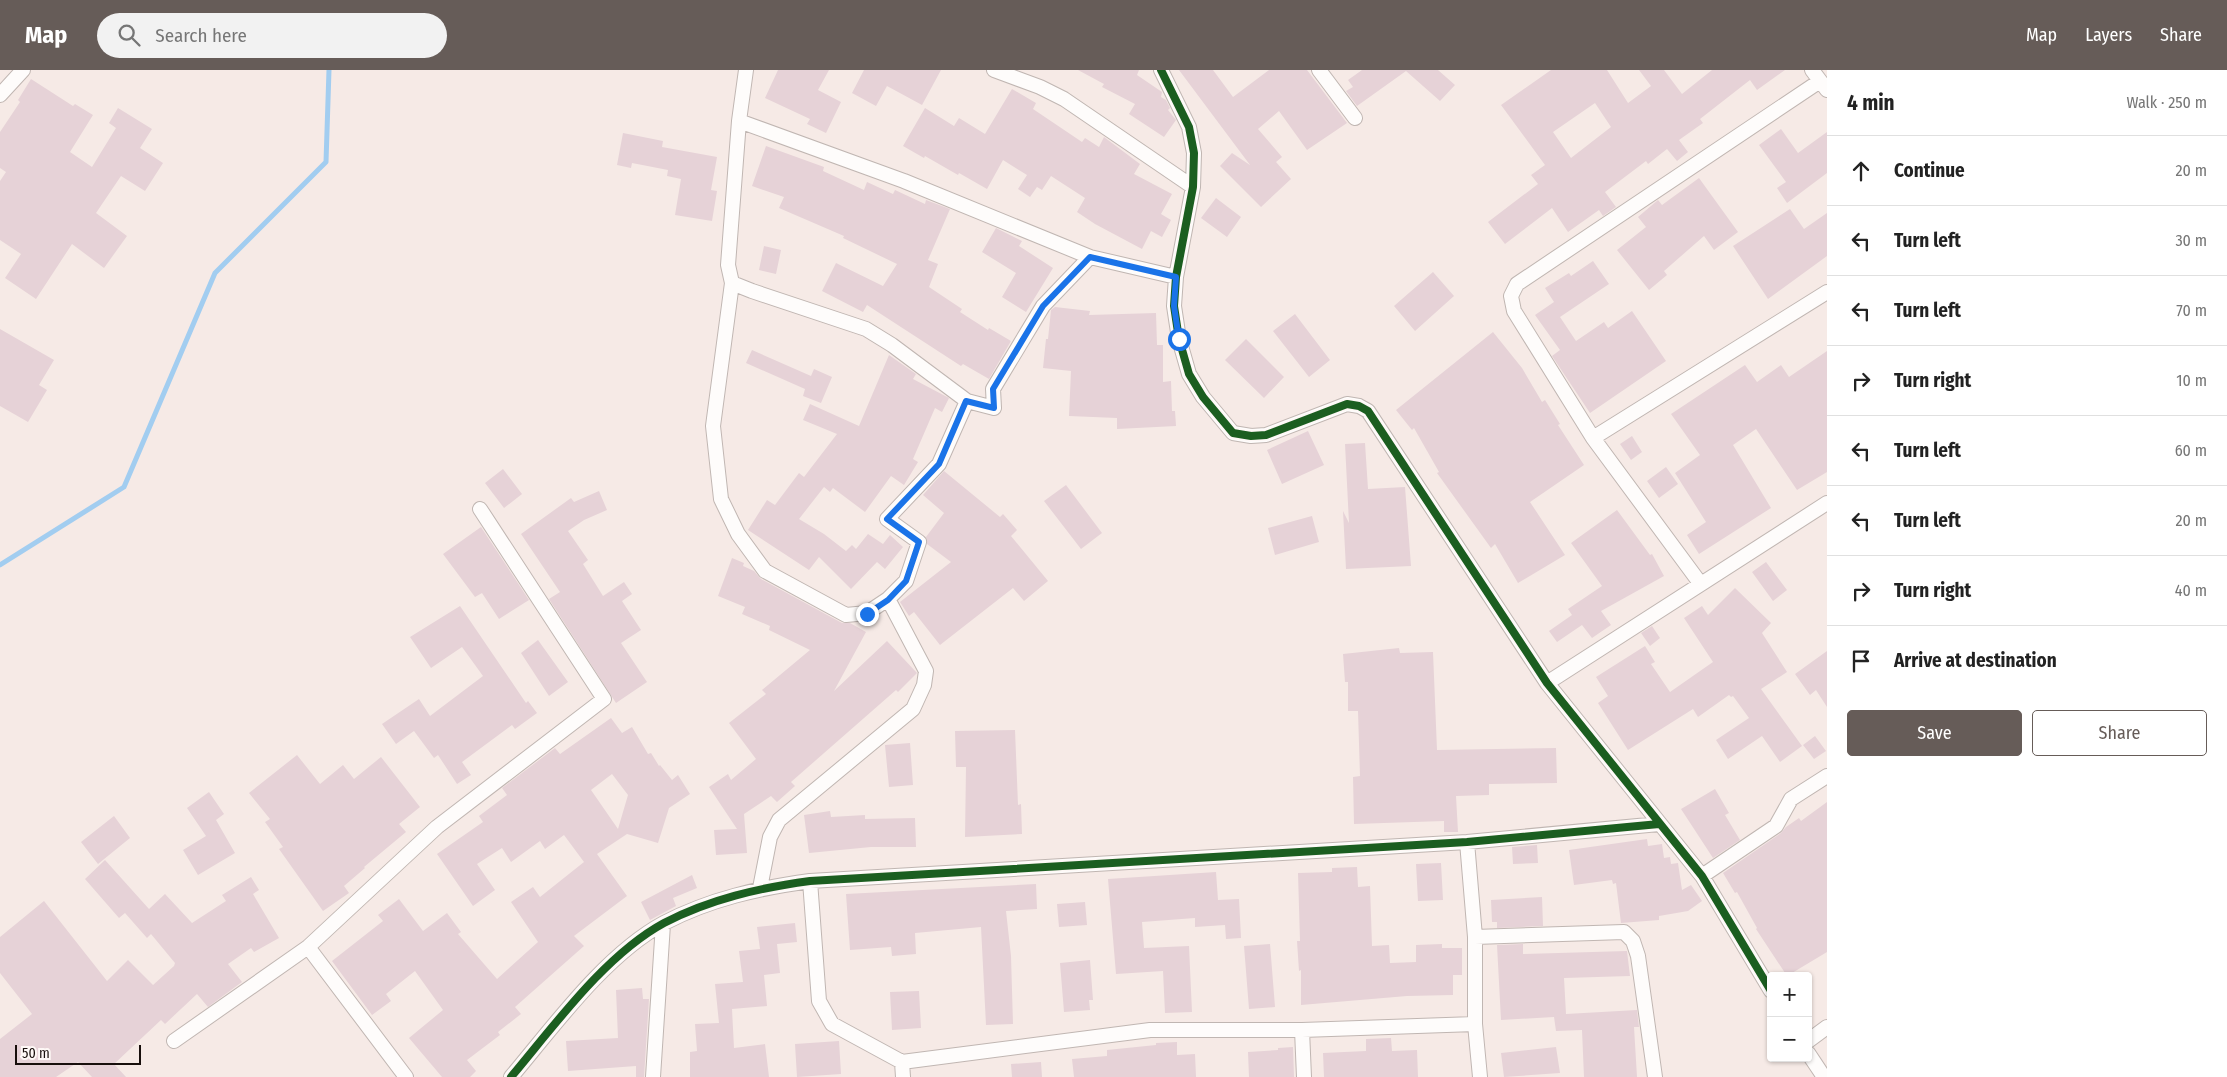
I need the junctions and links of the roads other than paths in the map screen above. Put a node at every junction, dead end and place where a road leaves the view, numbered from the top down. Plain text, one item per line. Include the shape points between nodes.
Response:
1 (23, 70) edge
2 (746, 70) edge
3 (994, 70) edge
4 (1161, 70) edge
5 (1319, 70) edge
6 (1820, 80) edge
7 (0, 95) edge
8 (1355, 118) dead end
9 (739, 121) junction
10 (1193, 187) junction
11 (1090, 257) junction
12 (1176, 277) junction
13 (732, 283) junction
14 (1827, 292) edge
15 (966, 401) junction
16 (1592, 438) junction
17 (1827, 502) edge
18 (480, 509) dead end
19 (1700, 583) junction
20 (888, 600) junction
21 (1547, 683) junction
22 (1827, 776) edge
23 (1659, 824) junction
24 (1466, 842) junction
25 (1702, 876) junction
26 (810, 880) junction
27 (760, 888) junction
28 (663, 924) junction
29 (1475, 937) junction
30 (308, 947) junction
31 (1767, 985) edge
32 (1475, 1024) junction
33 (1827, 1027) edge
34 (1302, 1030) junction
35 (1812, 1038) edge
36 (174, 1041) dead end
37 (1812, 1059) edge
38 (902, 1062) junction
39 (406, 1077) edge
40 (511, 1077) edge
41 (653, 1077) edge
42 (903, 1077) edge
43 (1304, 1077) edge
44 (1480, 1077) edge
45 (1655, 1077) edge
46 (1824, 1077) edge

1 - 7 street
2 - 9 street
3 - 10 street via 1064,99
4 - 10 street via 1189,127 1194,153
5 - 8 street
6 - 16 street via 1517,284 1511,296 1514,311
9 - 11 street via 973,208
9 - 13 street via 728,265
10 - 12 street
11 - 12 street
11 - 15 street via 1043,306 993,389 994,408
12 - 21 street via 1174,306 1189,374 1203,397 1233,433 1266,435 1347,404 1368,411
13 - 15 street via 866,329
13 - 20 street via 713,426 721,499 738,534 765,571 846,615 867,614
14 - 16 street
15 - 20 street via 939,464 887,519 919,542 906,581
16 - 19 street
17 - 19 street
18 - 30 street via 604,699 437,827
19 - 21 street
20 - 27 street via 926,671 924,686 913,709 779,820 770,837
21 - 23 street
22 - 25 street via 1791,799 1776,826
23 - 24 street
23 - 25 street
24 - 26 street
24 - 29 street
25 - 31 street
26 - 27 street
26 - 38 street via 819,1001 824,1013 832,1024
27 - 28 street via 700,907
28 - 40 street via 625,951 592,981
28 - 41 street
29 - 32 street
29 - 45 street via 1624,932 1633,941 1638,956
30 - 36 street
30 - 39 street
32 - 34 street
32 - 44 street
33 - 35 street
34 - 38 street via 1150,1030
34 - 43 street
37 - 46 street
38 - 42 street

